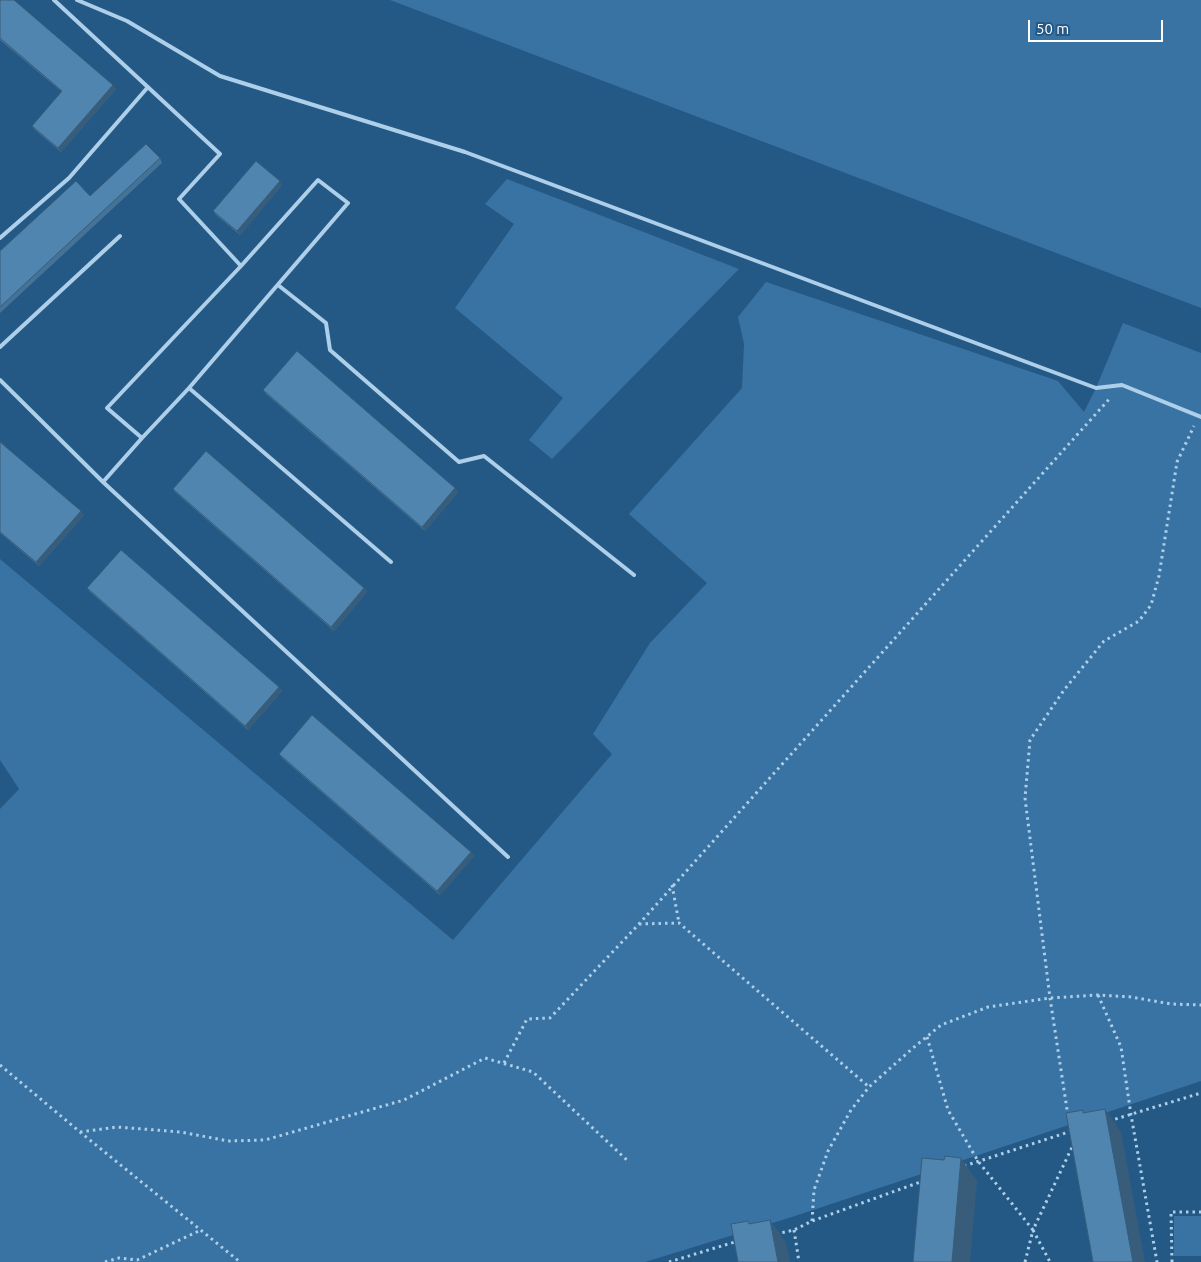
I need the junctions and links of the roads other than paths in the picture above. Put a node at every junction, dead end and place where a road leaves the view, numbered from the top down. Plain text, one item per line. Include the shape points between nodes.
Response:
1 (54, 0) edge
2 (78, 0) edge
3 (148, 87) junction
4 (120, 236) dead end
5 (0, 238) edge
6 (241, 266) junction
7 (278, 285) junction
8 (0, 347) edge
9 (0, 380) edge
10 (189, 388) junction
11 (1200, 417) edge
12 (142, 438) junction
13 (103, 482) junction
14 (391, 562) dead end
15 (634, 575) dead end
16 (508, 857) dead end

1 - 3 lane
2 - 11 lane via 127,21 220,76 464,152 1096,388 1122,385
3 - 5 lane via 69,178
3 - 6 lane via 220,154 179,199
4 - 8 lane
6 - 7 lane via 318,180 348,203
6 - 12 lane via 107,408
7 - 10 lane
7 - 15 lane via 326,322 330,350 459,462 484,456
9 - 13 lane
10 - 12 lane
10 - 14 lane
12 - 13 lane
13 - 16 lane

